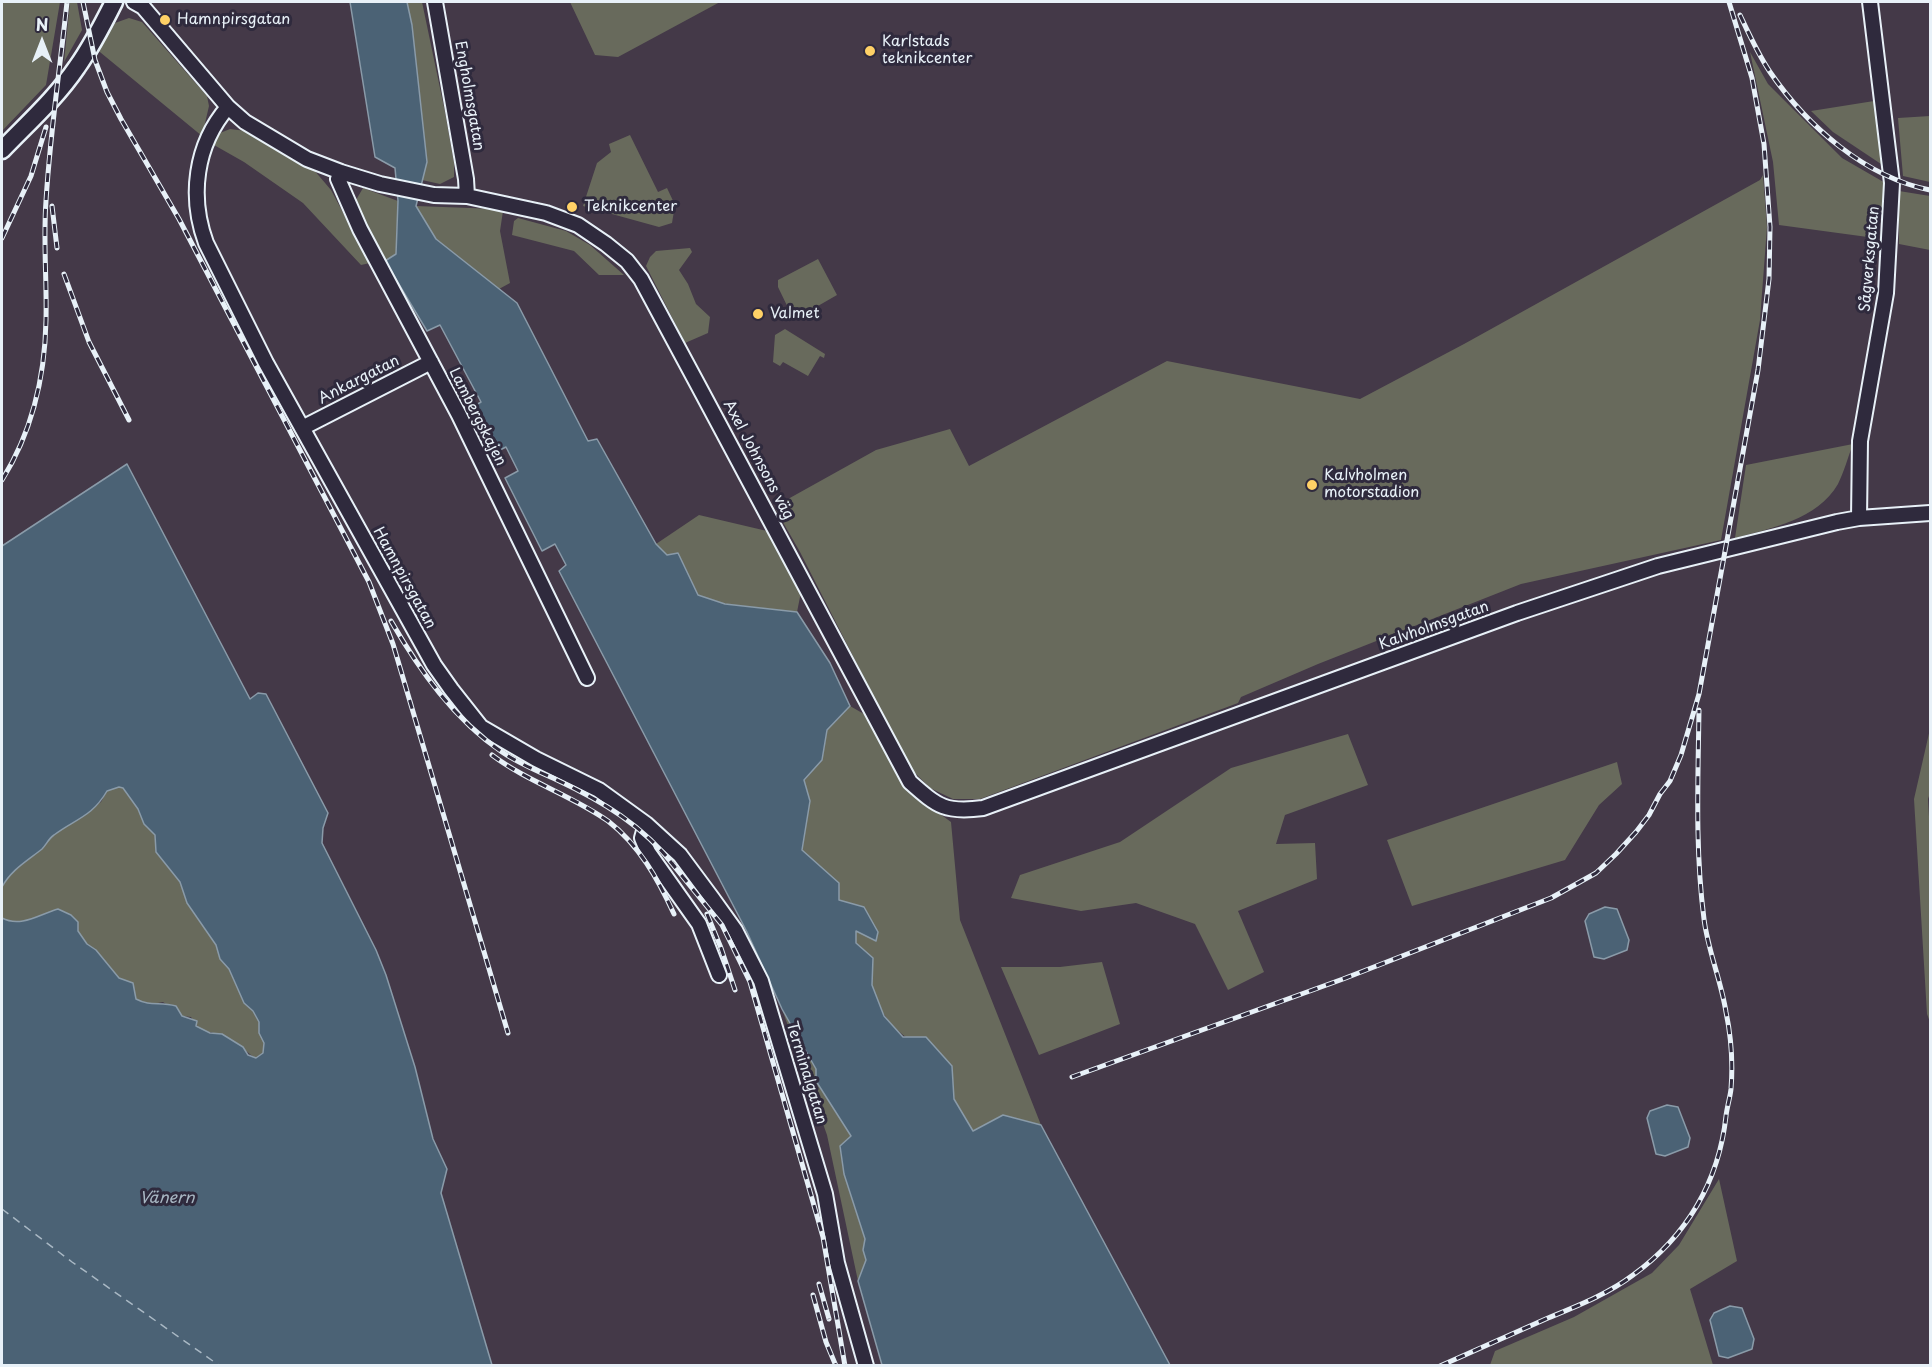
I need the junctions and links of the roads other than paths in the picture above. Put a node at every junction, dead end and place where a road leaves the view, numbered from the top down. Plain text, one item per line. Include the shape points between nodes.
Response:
1 (103, 2) edge
2 (114, 2) edge
3 (134, 2) edge
4 (435, 2) edge
5 (1870, 2) edge
6 (228, 107) junction
7 (2, 141) edge
8 (2, 150) edge
9 (341, 172) junction
10 (466, 196) junction
11 (431, 362) junction
12 (302, 428) junction
13 (1930, 513) edge
14 (1859, 518) junction
15 (587, 678) dead end
16 (960, 811) joint
17 (646, 824) junction
18 (719, 975) dead end
19 (866, 1365) edge

1 - 7 main road via 75,59
2 - 8 main road via 76,69
3 - 6 street, Axel Johnsons väg
4 - 10 street, Engholmsgatan via 466,176
5 - 14 street, Sågverksgatan via 1892,183 1886,292 1860,441
6 - 9 street, Axel Johnsons väg via 273,140
6 - 12 street, Hamnpirsgatan via 204,146 197,185 198,222
9 - 10 street, Axel Johnsons väg via 434,195
9 - 11 street, Lambergskajen via 339,180 360,229
10 - 16 street, Axel Johnsons väg via 546,213 578,225 627,261 641,279 770,516 910,782 933,803
11 - 12 street, Ankargatan
11 - 15 street, Lambergskajen
12 - 17 street, Hamnpirsgatan via 434,665 481,727 599,790
13 - 14 street, Kalvholmsgatan
14 - 16 street, Kalvholmsgatan via 1658,566 1506,617 984,808
17 - 18 street via 642,838 648,852 699,924
17 - 19 street, Terminalgatan via 680,855 712,898 735,930 761,981 825,1194 837,1263

